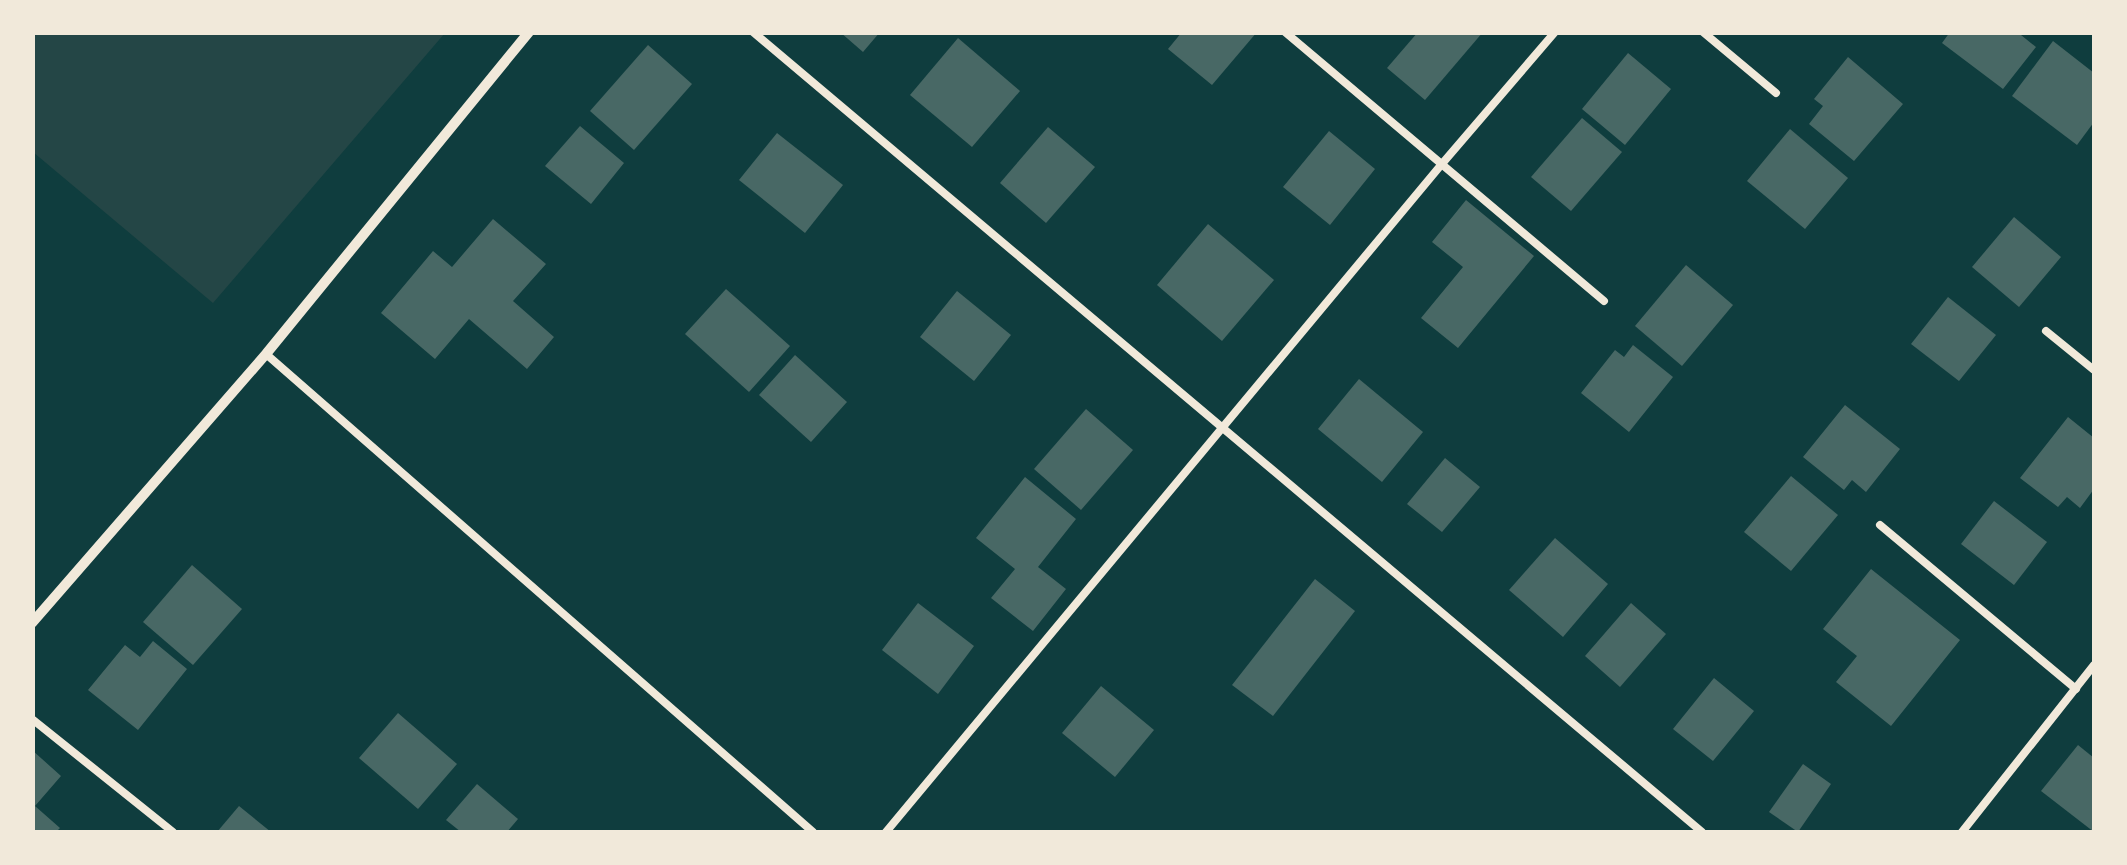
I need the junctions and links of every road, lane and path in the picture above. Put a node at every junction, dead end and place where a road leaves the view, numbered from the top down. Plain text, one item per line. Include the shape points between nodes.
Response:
1 (529, 32) edge
2 (753, 32) edge
3 (1285, 32) edge
4 (1555, 32) edge
5 (1703, 32) edge
6 (1776, 92) dead end
7 (1440, 165) junction
8 (1604, 301) dead end
9 (2046, 331) dead end
10 (266, 354) junction
11 (2094, 370) edge
12 (1222, 428) junction
13 (1880, 525) dead end
14 (32, 623) edge
15 (2094, 665) edge
16 (2076, 689) junction
17 (32, 719) edge
18 (173, 832) edge
19 (813, 832) edge
20 (886, 832) edge
21 (1702, 832) edge
22 (1962, 832) edge

1 - 10 street
2 - 12 lane
3 - 7 lane
4 - 7 lane
5 - 6 lane
7 - 8 lane
7 - 12 lane
9 - 11 lane
10 - 14 street
10 - 19 lane
12 - 20 lane
12 - 21 lane
13 - 16 lane
15 - 16 lane
16 - 22 lane
17 - 18 lane

